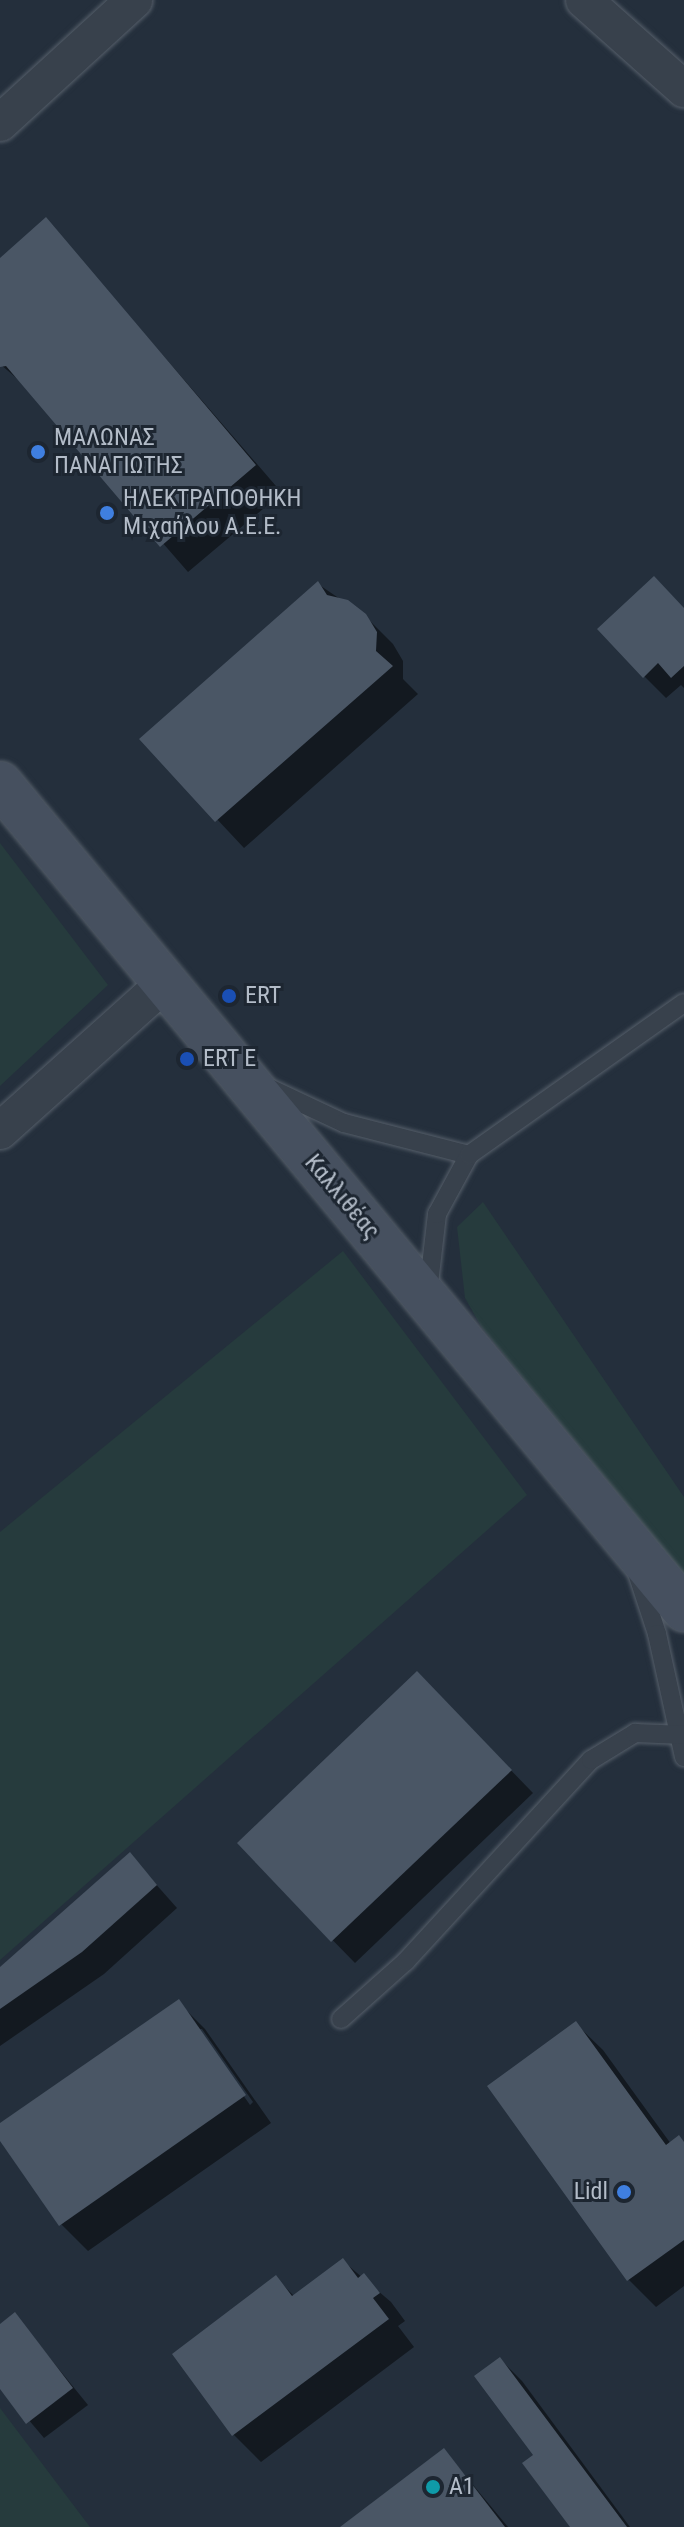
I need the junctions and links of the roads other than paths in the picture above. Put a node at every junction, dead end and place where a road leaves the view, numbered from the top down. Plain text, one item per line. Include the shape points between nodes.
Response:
1 (134, 0) edge
2 (584, 0) edge
3 (684, 89) edge
4 (0, 123) edge
5 (0, 784) edge
6 (165, 983) junction
7 (684, 1003) edge
8 (241, 1075) junction
9 (0, 1131) edge
10 (469, 1155) junction
11 (427, 1300) junction
12 (624, 1536) junction
13 (684, 1609) edge
14 (682, 1734) edge
15 (684, 1757) edge
16 (341, 2019) dead end

1 - 4 street
2 - 3 street
5 - 6 main road, Καλλιθέας
6 - 8 main road, Καλλιθέας
6 - 9 street
7 - 10 lane
8 - 10 lane via 344,1123
8 - 11 main road, Καλλιθέας
10 - 11 lane via 437,1214
11 - 12 main road, Καλλιθέας
12 - 13 main road, Καλλιθέας
12 - 14 lane via 657,1634
14 - 15 lane
14 - 16 lane via 635,1733 591,1760 406,1961

